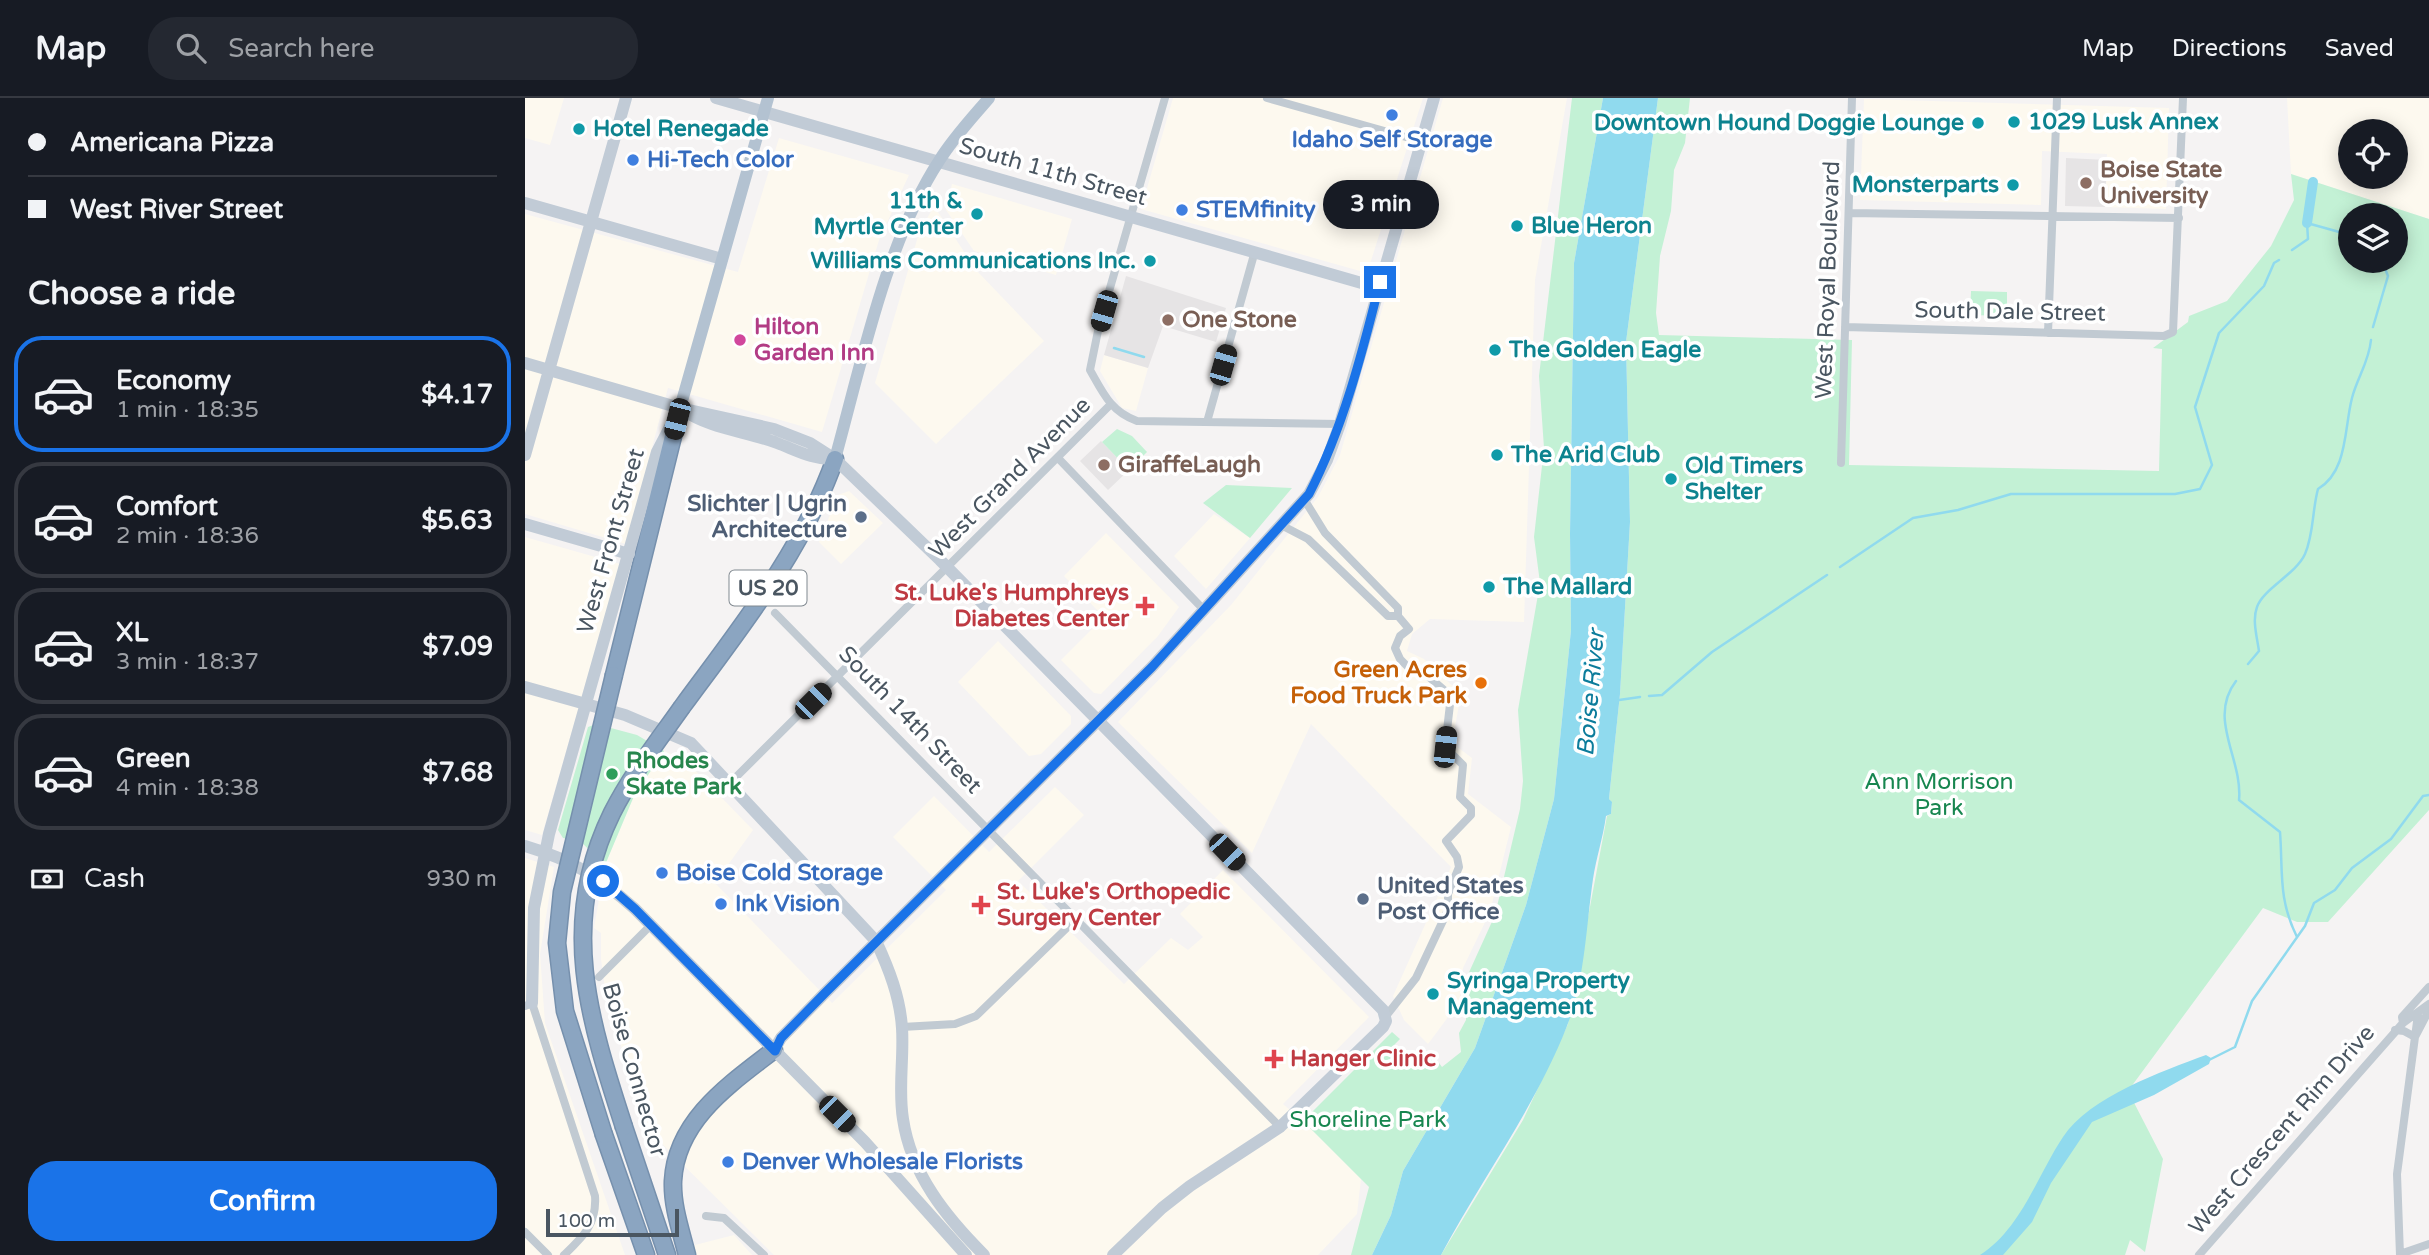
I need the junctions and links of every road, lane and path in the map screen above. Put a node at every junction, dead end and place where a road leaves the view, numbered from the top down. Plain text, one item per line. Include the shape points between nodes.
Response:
1 (626, 98) edge
2 (716, 98) edge
3 (768, 98) edge
4 (989, 98) edge
5 (1165, 98) edge
6 (1267, 98) edge
7 (1434, 98) edge
8 (1852, 98) edge
9 (2057, 98) edge
10 (2183, 98) edge
11 (1290, 101) edge
12 (764, 111) junction
13 (1420, 141) junction
14 (939, 161) junction
15 (525, 204) edge
16 (1849, 213) junction
17 (1131, 216) junction
18 (2053, 216) junction
19 (2179, 218) junction
20 (591, 223) junction
21 (1255, 251) junction
22 (722, 259) junction
23 (1379, 288) junction
24 (1845, 327) junction
25 (2048, 332) junction
26 (525, 363) edge
27 (549, 370) junction
28 (1110, 405) junction
29 (680, 408) junction
30 (1207, 422) junction
31 (1340, 424) junction
32 (525, 455) edge
33 (1058, 458) junction
34 (835, 459) junction
35 (1841, 463) dead end
36 (1304, 499) junction
37 (525, 524) edge
38 (1281, 525) junction
39 (629, 554) junction
40 (947, 567) junction
41 (1204, 610) junction
42 (775, 613) dead end
43 (1398, 616) junction
44 (838, 676) junction
45 (525, 687) edge
46 (586, 704) junction
47 (1098, 720) junction
48 (728, 785) junction
49 (988, 829) junction
50 (525, 846) edge
51 (545, 852) junction
52 (1076, 919) junction
53 (651, 925) junction
54 (876, 941) junction
55 (599, 977) dead end
56 (2426, 991) edge
57 (529, 1004) edge
58 (2429, 1004) edge
59 (2429, 1010) edge
60 (2417, 1015) junction
61 (1386, 1016) junction
62 (2403, 1023) junction
63 (902, 1027) junction
64 (2395, 1030) junction
65 (2415, 1037) junction
66 (775, 1051) junction
67 (1280, 1127) junction
68 (706, 1216) dead end
69 (525, 1232) edge
70 (2429, 1244) edge
71 (969, 1249) edge
72 (2400, 1254) edge
73 (548, 1255) edge
74 (564, 1255) edge
75 (646, 1255) edge
76 (667, 1255) edge
77 (687, 1255) edge
78 (764, 1255) edge
79 (984, 1255) edge
80 (1113, 1255) edge
81 (2199, 1255) edge

1 - 20 street
2 - 12 street, South 11th Street
3 - 12 main road, West Front Street
4 - 14 main road, US 20
5 - 17 street
6 - 11 street
7 - 13 street
8 - 16 street, West Royal Boulevard
9 - 18 street
10 - 19 street
11 - 13 street
12 - 14 street, South 11th Street
12 - 22 main road, West Front Street
13 - 23 street
14 - 17 street, South 11th Street
14 - 34 main road, US 20 via 911,214 884,287
15 - 20 street
16 - 18 street
16 - 24 street, West Royal Boulevard
17 - 21 street, South 11th Street
17 - 28 street via 1089,366
18 - 19 street
18 - 25 street
19 - 25 street, South Dale Street via 2173,332 2164,336
20 - 22 street
20 - 27 street
21 - 23 street, South 11th Street
21 - 30 street
22 - 29 main road, West Front Street
23 - 31 street
24 - 25 street, South Dale Street
24 - 35 street, West Royal Boulevard
26 - 27 street
27 - 29 street
27 - 32 street
28 - 30 street via 1121,416 1137,421
28 - 33 street, West Grand Avenue
29 - 34 street via 774,429
29 - 39 street, West Front Street via 657,452
29 - 75 highway, Boise Connector, bridge via 562,892 557,943 565,1010
30 - 31 street
31 - 36 street via 1327,460
33 - 40 street, West Grand Avenue
33 - 41 street
34 - 40 street
34 - 76 highway, Boise Connector / US 20, bridge via 819,501 780,571 637,771 612,813 593,860 582,942 588,1005
36 - 38 street
36 - 43 street via 1325,533 1398,608
37 - 39 street
38 - 41 street
38 - 43 street via 1308,539 1388,615
39 - 46 street, West Front Street
40 - 44 street, West Grand Avenue
40 - 47 street
41 - 47 street
42 - 44 street, South 14th Street
43 - 61 street via 1409,629 1395,648 1400,659 1437,681 1451,696 1445,747 1463,765 1459,797 1471,808 1471,815 1446,841 1459,867 1448,894 1448,910 1416,978
44 - 48 street, West Grand Avenue
44 - 49 street, South 14th Street
45 - 46 street
46 - 48 street via 691,743
46 - 51 street, West Front Street
47 - 49 street
47 - 61 street
48 - 54 street
49 - 52 street, South 14th Street
49 - 54 street
50 - 51 street
51 - 53 street via 579,865 608,884
51 - 57 street, West Front Street via 534,908
52 - 63 street via 976,1016 955,1024
52 - 67 street, South 14th Street
53 - 55 street
53 - 66 street
54 - 63 street via 891,973
54 - 66 street via 781,1038
56 - 60 street
56 - 62 street, West Crescent Rim Drive via 2402,1017
57 - 74 street via 595,1196 596,1208 587,1233
58 - 60 street, West Crescent Rim Drive
59 - 65 street
60 - 62 street, West Crescent Rim Drive
60 - 65 street
61 - 67 street via 1383,1027
62 - 64 street, West Crescent Rim Drive
63 - 71 street via 903,1119 914,1161
64 - 65 street, West Crescent Rim Drive
64 - 81 street, West Crescent Rim Drive
65 - 72 street via 2397,1174
66 - 71 street
66 - 77 highway via 694,1119 683,1139 673,1183
67 - 80 street via 1190,1186
68 - 78 street via 725,1218
69 - 73 street
70 - 72 street
71 - 79 street

